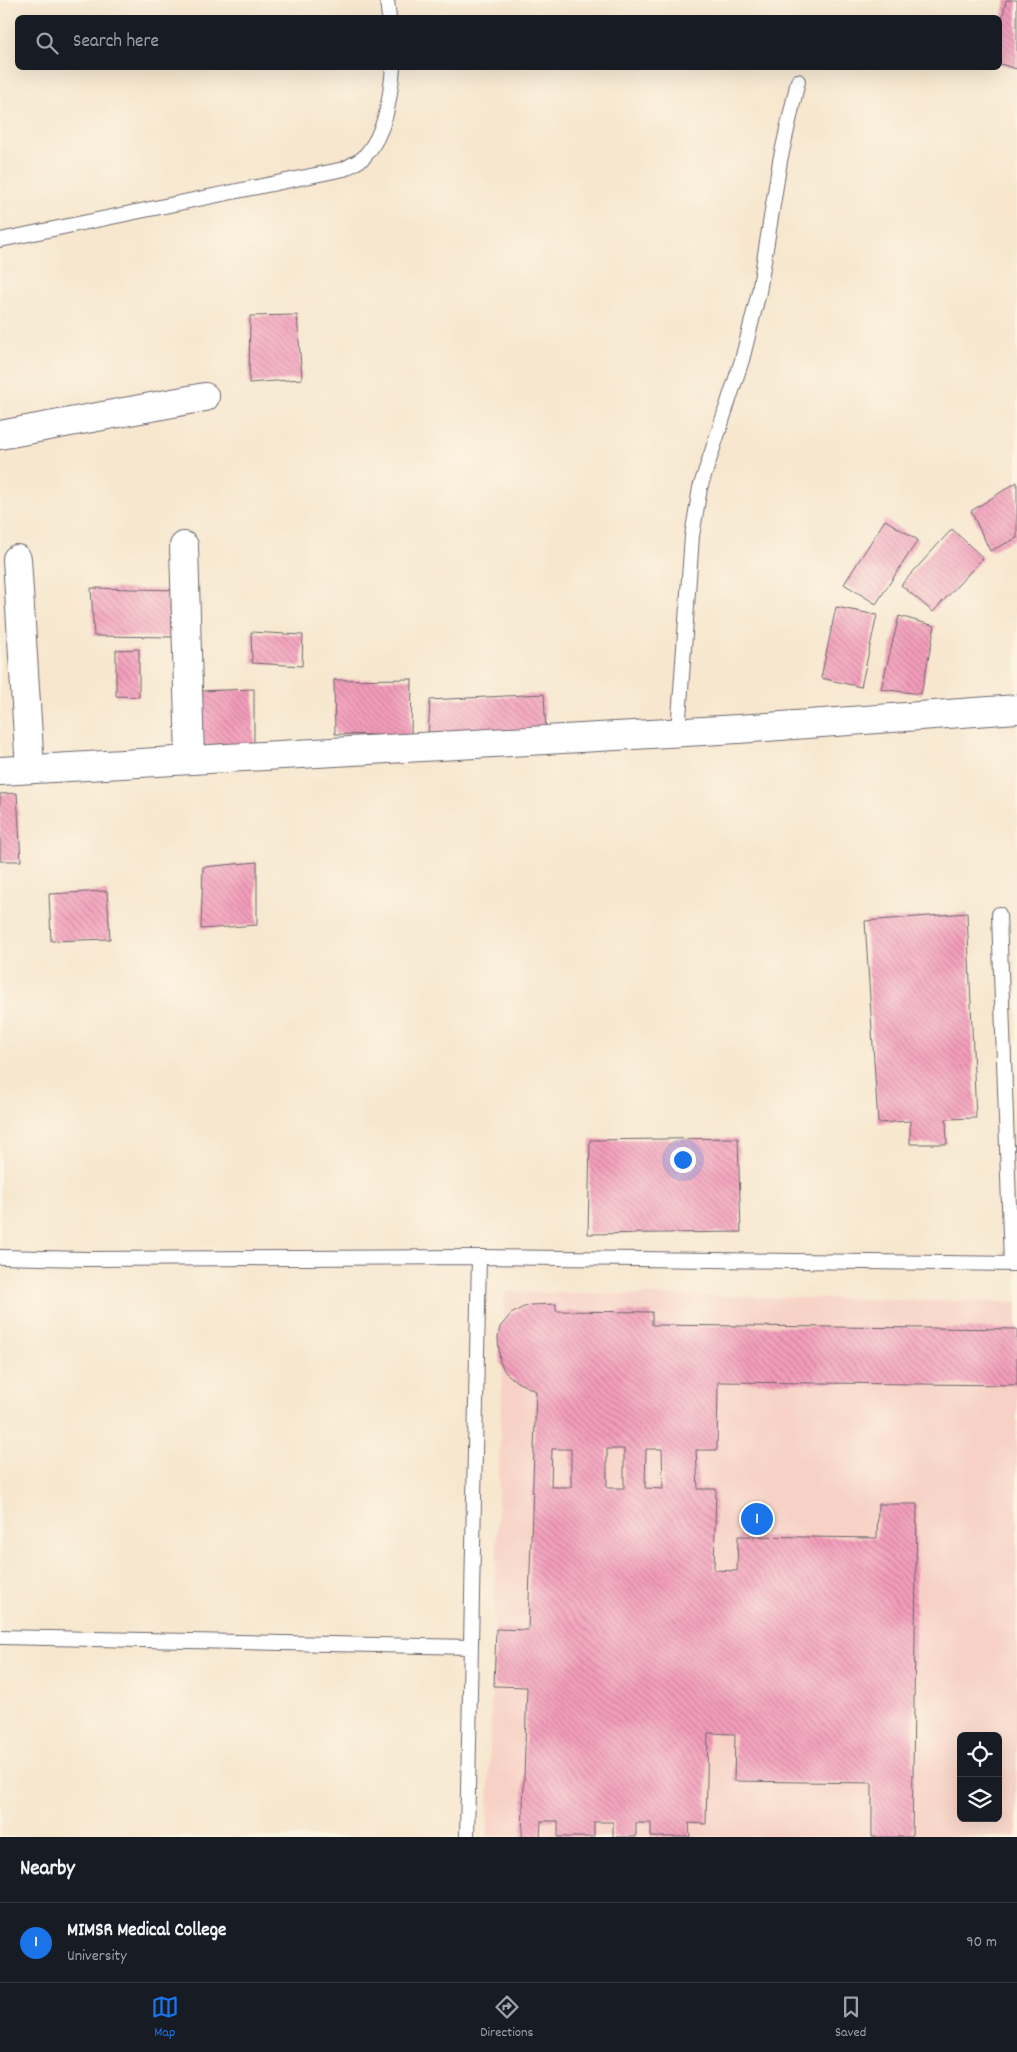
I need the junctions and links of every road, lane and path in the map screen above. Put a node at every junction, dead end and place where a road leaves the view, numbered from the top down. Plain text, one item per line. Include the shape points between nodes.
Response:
1 (387, 0) edge
2 (389, 15) edge
3 (393, 70) edge
4 (798, 81) dead end
5 (0, 240) edge
6 (205, 397) dead end
7 (0, 435) edge
8 (184, 546) dead end
9 (17, 559) dead end
10 (1017, 709) edge
11 (678, 732) junction
12 (190, 759) junction
13 (30, 769) junction
14 (0, 771) edge
15 (999, 914) dead end
16 (0, 1257) edge
17 (478, 1257) junction
18 (1014, 1264) edge
19 (0, 1637) edge
20 (471, 1647) junction
21 (468, 1837) edge

1 - 2 lane
3 - 5 lane via 380,134 363,158 344,169
4 - 11 lane via 780,161 759,292 742,360 700,488 692,536
6 - 7 street
8 - 12 street
9 - 13 street
10 - 11 street
11 - 12 street
12 - 13 street
13 - 14 street
15 - 18 lane
16 - 17 lane
17 - 18 lane
17 - 20 lane
19 - 20 lane
20 - 21 lane

